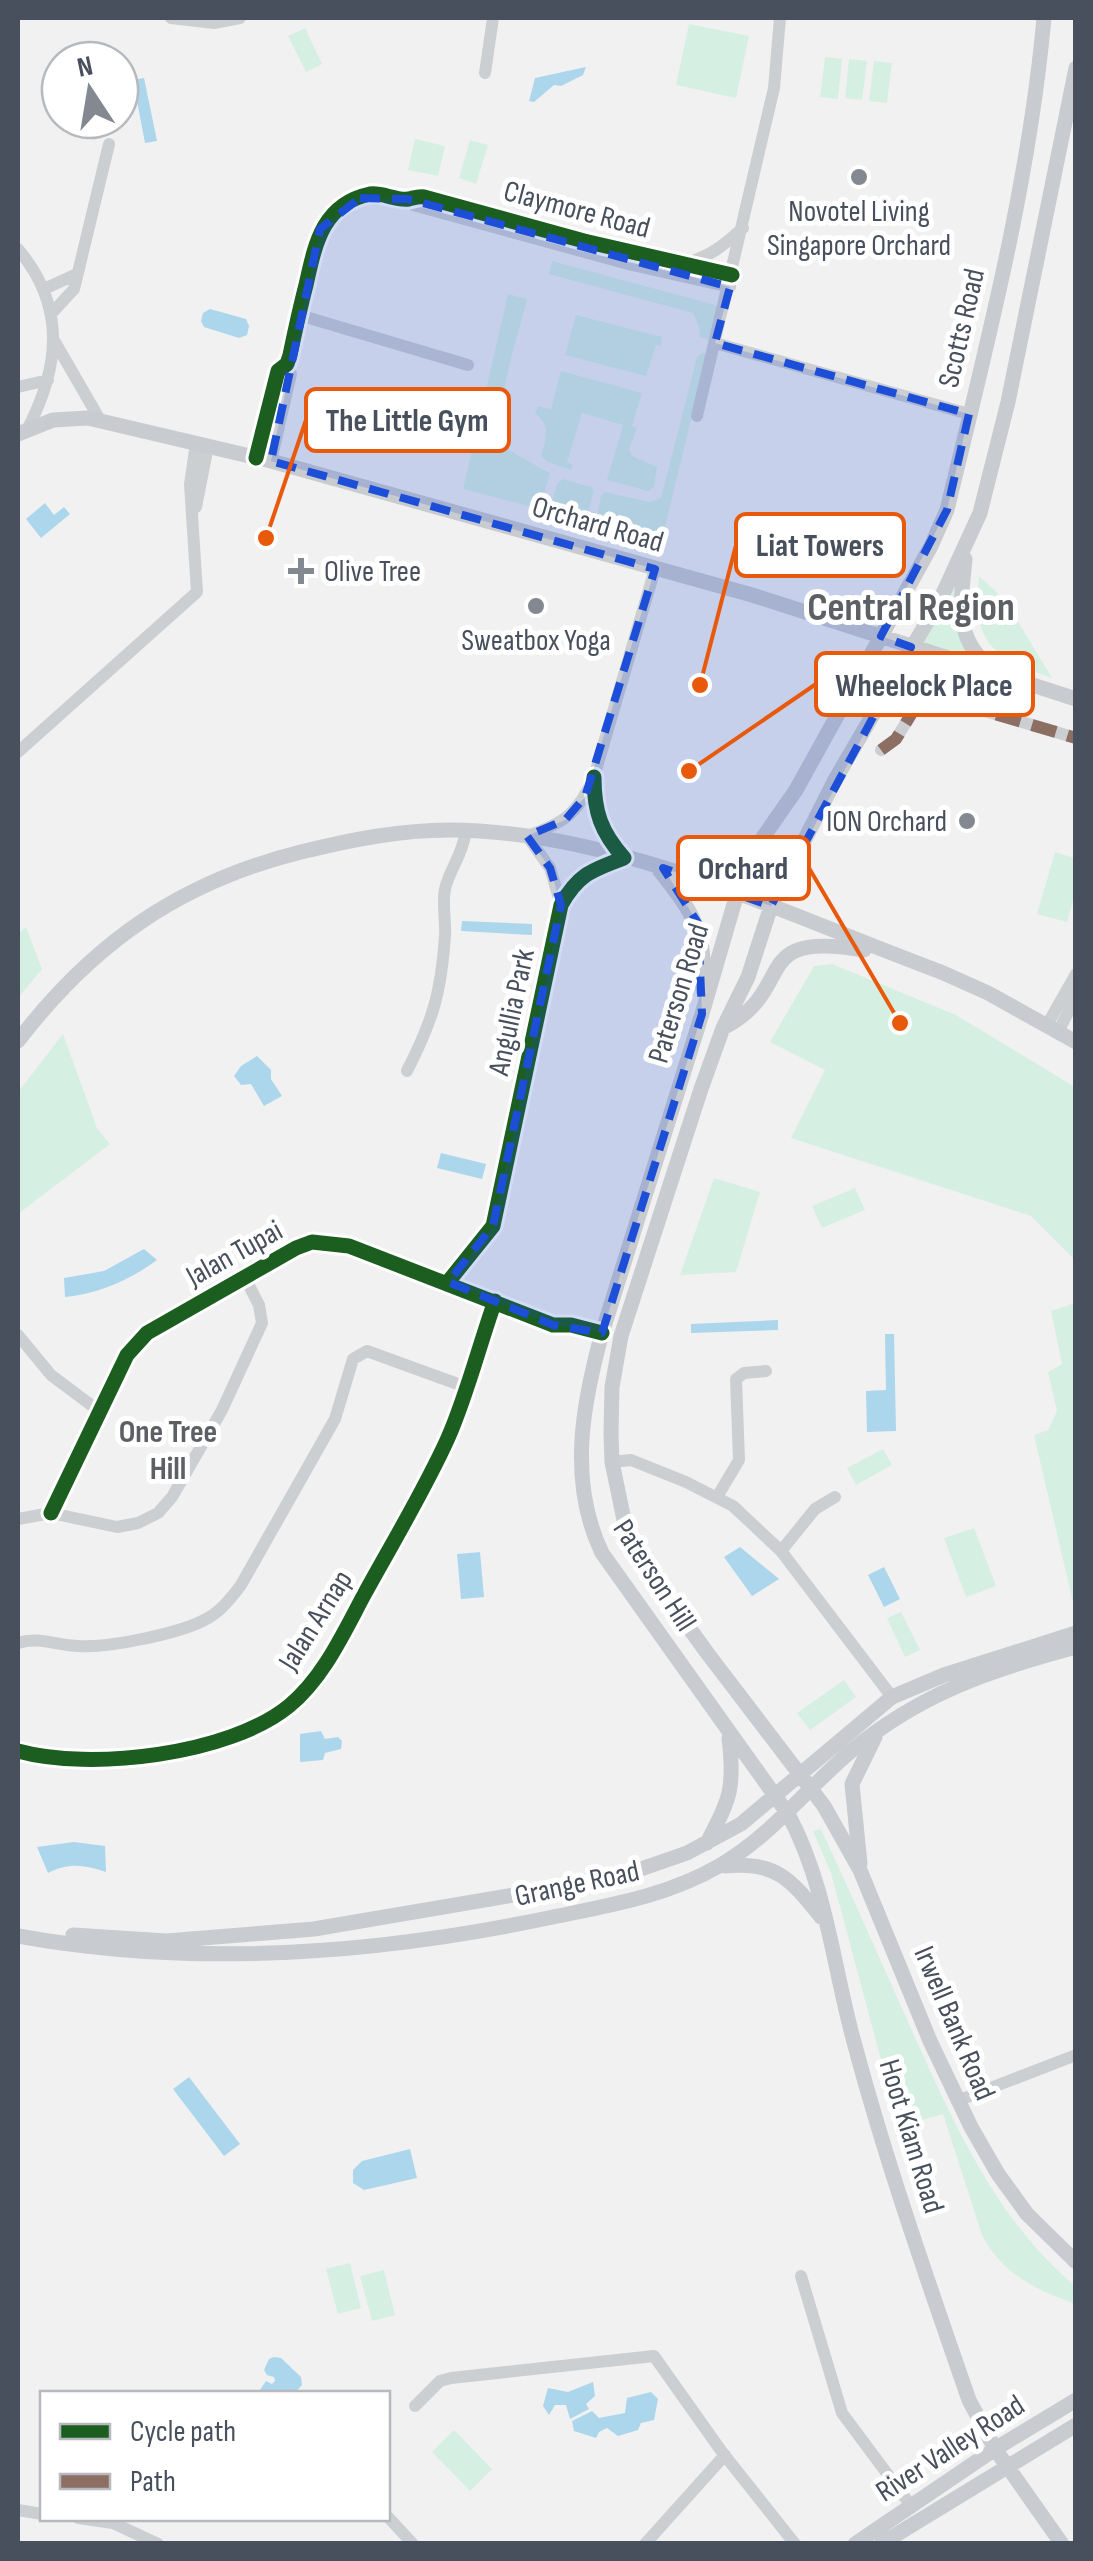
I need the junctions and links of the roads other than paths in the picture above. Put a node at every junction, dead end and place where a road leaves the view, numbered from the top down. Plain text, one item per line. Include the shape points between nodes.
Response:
1 (171, 18) edge
2 (240, 18) edge
3 (493, 18) edge
4 (780, 18) edge
5 (1044, 18) edge
6 (1076, 68) edge
7 (485, 73) dead end
8 (108, 147) dead end
9 (408, 199) junction
10 (743, 228) junction
11 (18, 250) edge
12 (683, 264) junction
13 (77, 274) junction
14 (731, 281) junction
15 (44, 289) junction
16 (51, 314) junction
17 (299, 316) junction
18 (54, 339) junction
19 (715, 343) junction
20 (468, 365) dead end
21 (48, 380) junction
22 (18, 387) edge
23 (969, 414) junction
24 (697, 416) dead end
25 (100, 420) junction
26 (22, 431) edge
27 (202, 444) junction
28 (264, 459) junction
29 (966, 548) junction
30 (655, 570) junction
31 (881, 636) junction
32 (911, 648) junction
33 (1004, 677) junction
34 (1076, 699) edge
35 (1076, 738) edge
36 (882, 750) dead end
37 (18, 752) edge
38 (594, 778) junction
39 (466, 830) junction
40 (526, 836) junction
41 (624, 858) junction
42 (656, 865) junction
43 (736, 895) junction
44 (562, 905) junction
45 (772, 906) junction
46 (896, 955) junction
47 (1076, 974) edge
48 (1076, 997) edge
49 (702, 1014) junction
50 (723, 1028) junction
51 (1052, 1029) junction
52 (18, 1041) edge
53 (1076, 1042) edge
54 (408, 1070) dead end
55 (245, 1278) junction
56 (448, 1282) junction
57 (494, 1301) junction
58 (602, 1333) junction
59 (18, 1335) edge
60 (620, 1336) joint
61 (766, 1371) dead end
62 (466, 1386) junction
63 (100, 1410) junction
64 (611, 1434) junction
65 (632, 1460) junction
66 (612, 1462) junction
67 (717, 1497) junction
68 (835, 1497) dead end
69 (51, 1513) junction
70 (18, 1519) edge
71 (781, 1550) junction
72 (1076, 1634) edge
73 (18, 1643) edge
74 (1076, 1647) edge
75 (892, 1697) junction
76 (880, 1730) junction
77 (728, 1733) junction
78 (18, 1751) edge
79 (800, 1775) junction
80 (810, 1789) junction
81 (775, 1796) junction
82 (788, 1814) junction
83 (707, 1843) junction
84 (718, 1866) junction
85 (638, 1870) junction
86 (860, 1870) junction
87 (654, 1895) junction
88 (353, 1921) junction
89 (826, 1924) junction
90 (18, 1927) edge
91 (18, 1936) edge
92 (18, 1944) edge
93 (64, 1944) junction
94 (356, 1946) junction
95 (1076, 2055) edge
96 (957, 2101) junction
97 (1076, 2262) edge
98 (800, 2276) dead end
99 (1076, 2400) edge
100 (415, 2406) dead end
101 (1076, 2426) edge
102 (995, 2449) junction
103 (725, 2455) junction
104 (1006, 2466) junction
105 (912, 2507) junction
106 (390, 2519) edge
107 (100, 2521) edge
108 (158, 2544) edge
109 (413, 2544) edge
110 (644, 2544) edge
111 (796, 2544) edge
112 (855, 2544) edge
113 (880, 2544) edge
114 (1062, 2544) edge

1 - 2 street
3 - 7 street
4 - 10 street via 775,83
5 - 23 main road, Scotts Road via 1029,140
6 - 29 main road, Scotts Road via 1008,402
8 - 13 street
9 - 12 street, Claymore Road via 441,201
9 - 14 street, Claymore Road via 563,246
9 - 17 street, Claymore Road via 373,193 328,218 313,248
10 - 12 street via 704,258
10 - 14 street
11 - 15 street
12 - 14 street, Claymore Road
13 - 15 street
13 - 16 street via 74,290
14 - 19 street
15 - 16 street
16 - 18 street
17 - 20 street
17 - 28 street, Claymore Road via 287,364 278,372
18 - 21 street
18 - 25 street
19 - 23 street
19 - 24 street
21 - 22 street
21 - 26 street
23 - 31 main road, Scotts Road via 947,510
25 - 26 main road, Orchard Road via 66,418
25 - 27 main road, Orchard Road
27 - 28 main road, Orchard Road
27 - 37 street via 190,484 197,592
28 - 30 main road, Orchard Road
29 - 32 main road, Scotts Road
29 - 33 main road via 964,633 977,658
30 - 31 main road, Orchard Road
30 - 38 street
31 - 32 main road, Orchard Road
31 - 43 main road, Paterson Road via 796,790 758,843
32 - 33 main road, Orchard Road
32 - 45 main road, Paterson Road
33 - 34 main road, Orchard Road
35 - 36 street via 924,693
38 - 40 street via 578,808
38 - 41 street via 600,826
39 - 40 main road
39 - 52 main road via 364,838 226,874 148,915 81,966
39 - 54 street via 444,891 440,994
40 - 41 main road
40 - 44 street via 550,868
41 - 42 main road
41 - 44 street via 581,876
42 - 43 main road
42 - 49 main road via 698,922
43 - 45 main road
43 - 49 main road, Paterson Road
44 - 56 street, Angullia Park via 494,1226
45 - 46 main road
45 - 50 main road, Paterson Road
46 - 50 main road via 820,944 795,949 780,961 747,1016
46 - 51 main road via 988,993
47 - 51 street
48 - 51 street
49 - 58 main road, Paterson Road
50 - 60 main road, Paterson Road
51 - 53 main road
55 - 56 street, Jalan Tupai via 312,1242 349,1246
55 - 63 street, Jalan Tupai via 147,1333 127,1355
55 - 69 street via 262,1323 172,1496 148,1518 117,1527
56 - 57 street, Jalan Tupai
57 - 58 street, Jalan Tupai via 553,1325
57 - 62 street, Jalan Arnap
58 - 77 main road, Paterson Hill via 581,1433 591,1530
59 - 63 street via 51,1376
60 - 64 main road, Paterson Hill
61 - 67 street via 736,1380 739,1460
62 - 73 street via 359,1353 335,1418 227,1604 183,1628 103,1646
62 - 78 street, Jalan Arnap via 448,1438 331,1655 289,1706 261,1726 174,1750 84,1760
63 - 69 street, Jalan Tupai
64 - 65 street
64 - 66 main road, Paterson Hill
65 - 66 street
65 - 67 street
66 - 79 main road, Paterson Hill via 624,1520 655,1581
67 - 71 street
68 - 71 street
69 - 70 street
71 - 75 street
72 - 75 main road, Grange Road
74 - 76 main road, Grange Road via 928,1697
75 - 79 main road, Grange Road
76 - 80 main road, Grange Road
76 - 86 main road via 852,1784
77 - 81 main road, Paterson Hill
77 - 83 main road via 731,1794
79 - 80 main road, Paterson Hill
79 - 81 main road, Grange Road
80 - 82 main road, Grange Road
80 - 86 main road, Irwell Bank Road
81 - 82 main road, Paterson Hill
81 - 83 main road, Grange Road
82 - 84 main road, Grange Road
82 - 89 main road, Hoot Kiam Road
83 - 85 main road, Grange Road
84 - 87 main road, Grange Road
84 - 89 main road via 746,1864 787,1877
85 - 87 main road via 653,1878
85 - 88 main road, Grange Road
86 - 96 main road, Irwell Bank Road
87 - 94 main road, Grange Road via 462,1934
88 - 90 main road, Grange Road via 166,1941
88 - 94 main road via 340,1934
89 - 102 main road, Hoot Kiam Road via 900,2192 970,2400
91 - 93 main road, Grange Road
92 - 93 street
93 - 94 main road, Grange Road via 241,1954
95 - 96 street
96 - 97 main road, Irwell Bank Road via 1027,2214
98 - 105 street via 842,2414
99 - 102 main road, River Valley Road
100 - 103 street via 451,2378 650,2355
101 - 104 main road, River Valley Road
102 - 104 main road, Hoot Kiam Road
102 - 105 main road, River Valley Road
103 - 110 street
103 - 111 street
104 - 113 main road, River Valley Road
104 - 114 main road, Hoot Kiam Road
105 - 112 main road, River Valley Road
106 - 109 street
107 - 108 street

